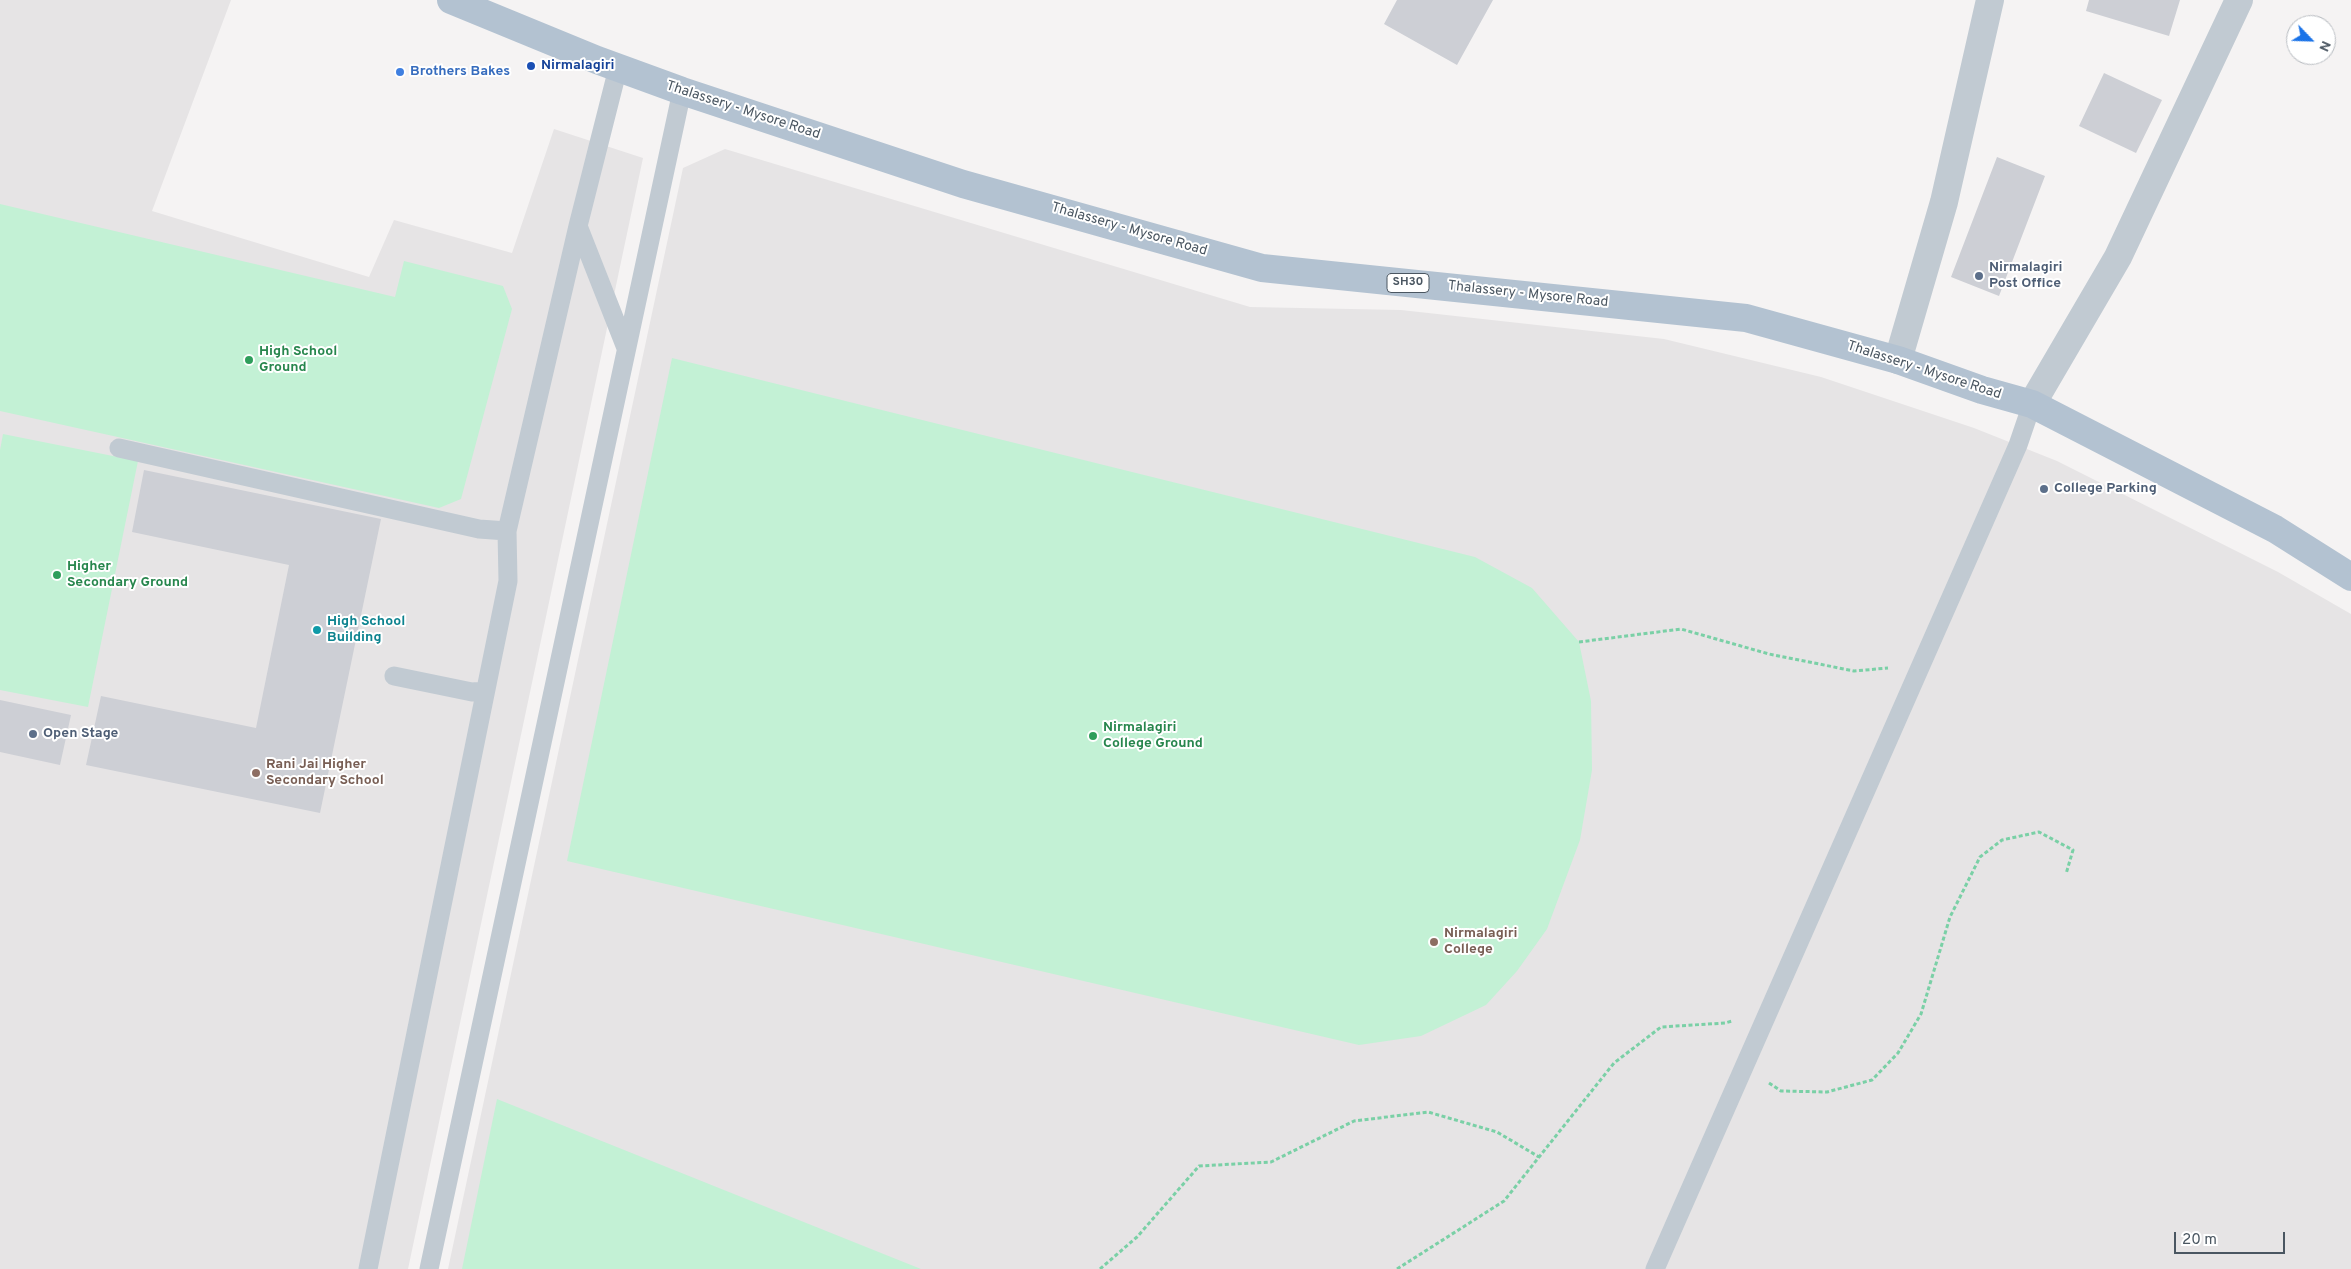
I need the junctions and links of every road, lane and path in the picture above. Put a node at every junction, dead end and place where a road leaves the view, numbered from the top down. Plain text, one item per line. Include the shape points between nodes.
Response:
1 (1990, 0) edge
2 (2239, 0) edge
3 (454, 1) edge
4 (618, 68) junction
5 (682, 91) junction
6 (578, 226) junction
7 (626, 348) junction
8 (1898, 360) junction
9 (2032, 404) junction
10 (119, 448) dead end
11 (507, 532) junction
12 (2351, 577) edge
13 (1579, 642) dead end
14 (1920, 664) junction
15 (394, 676) dead end
16 (485, 691) junction
17 (2066, 874) dead end
18 (1770, 1007) junction
19 (1744, 1066) junction
20 (1539, 1157) junction
21 (368, 1269) edge
22 (429, 1269) edge
23 (1100, 1269) edge
24 (1397, 1269) edge
25 (1654, 1269) edge

1 - 8 street via 1944,202
2 - 9 street via 2118,257
3 - 4 main road, Thalassery - Mysore Road / SH30
4 - 5 main road, Thalassery - Mysore Road / SH30
4 - 6 lane
5 - 7 lane
5 - 8 main road, Thalassery - Mysore Road / SH30 via 964,184 1262,268 1746,318
6 - 7 lane
6 - 11 lane
7 - 22 lane
8 - 9 main road, Thalassery - Mysore Road / SH30
9 - 12 main road, Thalassery - Mysore Road / SH30 via 2275,529
9 - 14 lane via 2018,444
10 - 11 lane via 478,529
11 - 16 lane via 508,581
13 - 14 path via 1681,629 1769,654 1854,671
14 - 18 lane
15 - 16 lane via 472,692
16 - 21 lane
17 - 19 path via 2073,850 2039,832 2002,840 1980,857 1950,917 1921,1014 1898,1053 1872,1080 1827,1092 1781,1091
18 - 19 lane
18 - 20 path via 1724,1023 1661,1028 1614,1063
19 - 25 lane
20 - 23 path via 1497,1132 1428,1112 1354,1121 1271,1162 1199,1166 1137,1237
20 - 24 path via 1504,1200

